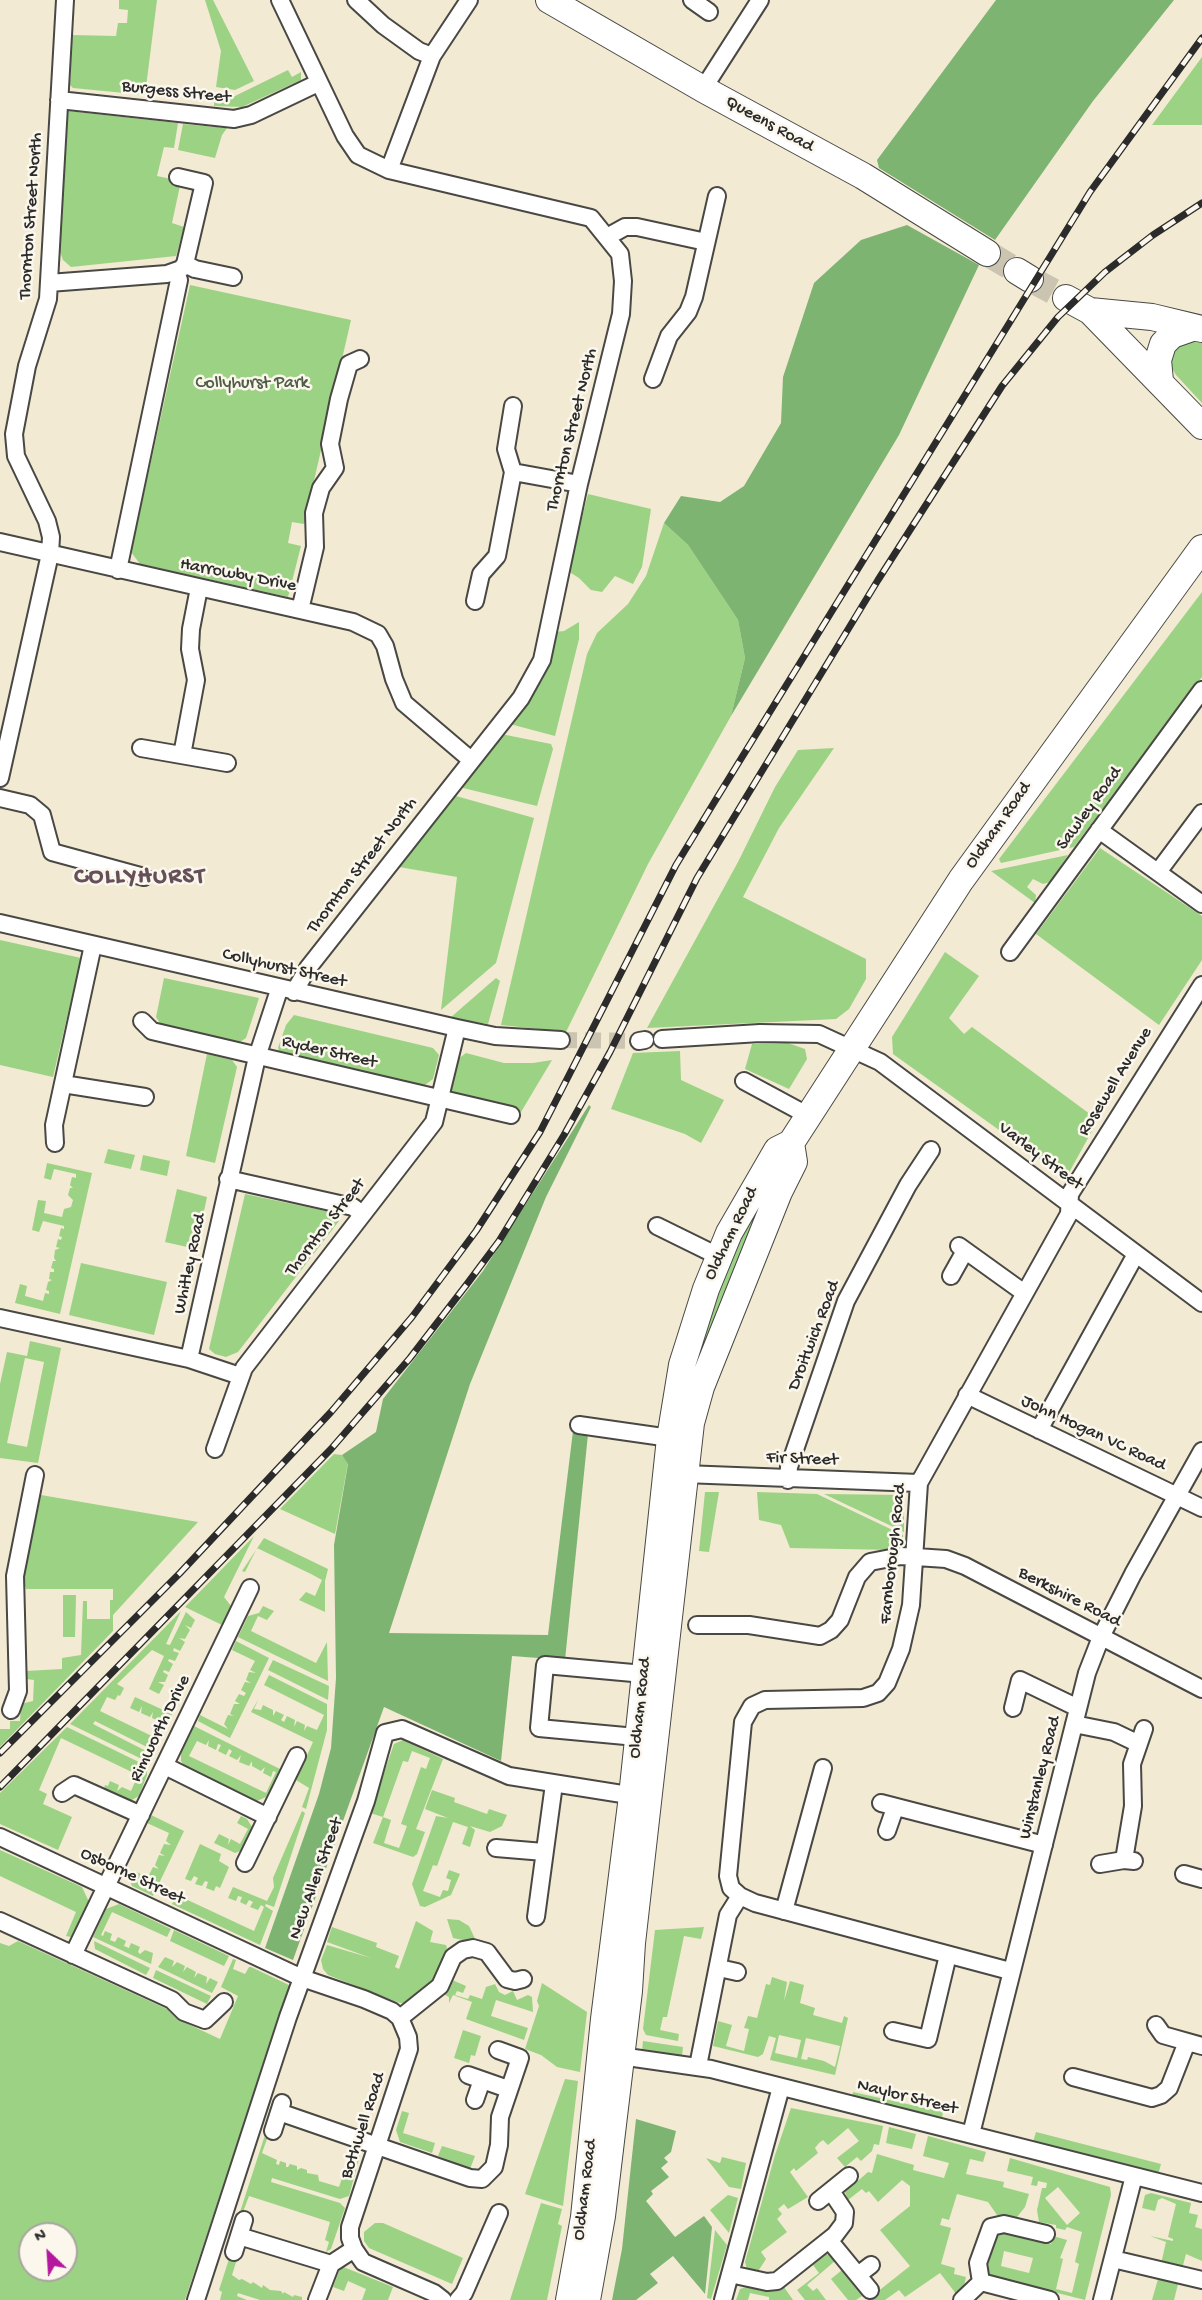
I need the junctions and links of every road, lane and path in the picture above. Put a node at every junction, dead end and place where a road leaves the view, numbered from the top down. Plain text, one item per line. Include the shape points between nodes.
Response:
1 (65, 0) edge
2 (280, 0) edge
3 (356, 0) edge
4 (469, 0) edge
5 (549, 0) edge
6 (692, 0) edge
7 (760, 0) edge
8 (709, 12) dead end
9 (432, 56) junction
10 (318, 83) junction
11 (703, 89) junction
12 (59, 100) junction
13 (389, 170) junction
14 (178, 177) dead end
15 (717, 196) dead end
16 (607, 237) junction
17 (706, 242) junction
18 (987, 253) tunnel mouth
19 (181, 268) junction
20 (233, 277) dead end
21 (49, 283) junction
22 (1066, 298) tunnel mouth
23 (1090, 311) junction
24 (1197, 329) edge
25 (360, 359) dead end
26 (652, 379) dead end
27 (1160, 381) junction
28 (513, 406) dead end
29 (1202, 426) edge
30 (513, 472) junction
31 (579, 484) junction
32 (0, 542) edge
33 (1202, 548) edge
34 (50, 554) junction
35 (118, 570) junction
36 (199, 588) junction
37 (475, 600) dead end
38 (300, 610) junction
39 (1202, 690) edge
40 (141, 748) dead end
41 (182, 755) junction
42 (471, 760) junction
43 (227, 763) dead end
44 (0, 778) edge
45 (0, 798) edge
46 (1202, 813) edge
47 (1099, 830) junction
48 (1158, 872) junction
49 (144, 877) dead end
50 (1202, 904) edge
51 (0, 923) edge
52 (93, 945) junction
53 (1010, 952) dead end
54 (1202, 984) edge
55 (287, 991) junction
56 (142, 1021) dead end
57 (457, 1028) junction
58 (561, 1040) tunnel mouth
59 (649, 1040) tunnel mouth
60 (850, 1049) junction
61 (257, 1057) junction
62 (744, 1081) dead end
63 (63, 1084) junction
64 (145, 1097) dead end
65 (440, 1098) junction
66 (511, 1115) dead end
67 (807, 1115) junction
68 (54, 1143) dead end
69 (791, 1143) junction
70 (931, 1150) dead end
71 (228, 1179) junction
72 (1068, 1203) junction
73 (362, 1214) junction
74 (657, 1226) dead end
75 (1136, 1254) junction
76 (718, 1256) junction
77 (951, 1276) dead end
78 (1023, 1292) junction
79 (1202, 1303) edge
80 (0, 1318) edge
81 (189, 1359) junction
82 (240, 1377) junction
83 (967, 1395) junction
84 (579, 1425) dead end
85 (1039, 1430) junction
86 (670, 1438) junction
87 (215, 1449) dead end
88 (1202, 1451) edge
89 (684, 1474) junction
90 (35, 1475) dead end
91 (788, 1480) junction
92 (919, 1483) junction
93 (1177, 1495) junction
94 (1202, 1508) edge
95 (915, 1557) junction
96 (8, 1586) edge
97 (250, 1588) dead end
98 (697, 1625) dead end
99 (1101, 1637) junction
100 (644, 1674) junction
101 (1202, 1689) edge
102 (1013, 1708) dead end
103 (11, 1710) dead end
104 (1076, 1716) junction
105 (647, 1738) junction
106 (297, 1756) dead end
107 (165, 1766) junction
108 (822, 1768) dead end
109 (554, 1784) junction
110 (62, 1793) dead end
111 (640, 1797) junction
112 (141, 1815) junction
113 (268, 1817) junction
114 (887, 1831) dead end
115 (0, 1837) edge
116 (1044, 1845) junction
117 (496, 1848) dead end
118 (544, 1852) junction
119 (245, 1863) dead end
120 (1100, 1864) dead end
121 (1184, 1874) dead end
122 (1202, 1879) edge
123 (106, 1885) junction
124 (740, 1896) junction
125 (784, 1911) junction
126 (536, 1917) dead end
127 (0, 1921) edge
128 (73, 1955) junction
129 (948, 1955) junction
130 (719, 1968) junction
131 (1010, 1971) junction
132 (737, 1972) dead end
133 (302, 1978) junction
134 (523, 1979) dead end
135 (224, 2002) dead end
136 (400, 2018) junction
137 (1156, 2025) dead end
138 (893, 2031) dead end
139 (1195, 2044) edge
140 (498, 2050) dead end
141 (611, 2055) junction
142 (698, 2066) junction
143 (1073, 2077) dead end
144 (782, 2087) junction
145 (508, 2089) junction
146 (475, 2100) dead end
147 (273, 2130) dead end
148 (970, 2134) junction
149 (378, 2144) junction
150 (849, 2176) dead end
151 (1134, 2176) junction
152 (1202, 2193) edge
153 (499, 2213) dead end
154 (1046, 2234) dead end
155 (829, 2240) junction
156 (354, 2249) junction
157 (234, 2252) dead end
158 (1113, 2259) junction
159 (331, 2264) junction
160 (730, 2274) junction
161 (1202, 2280) edge
162 (981, 2282) junction
163 (870, 2290) dead end
164 (196, 2300) edge
165 (317, 2300) edge
166 (443, 2300) edge
167 (458, 2300) edge
168 (569, 2300) edge
169 (587, 2300) edge
170 (723, 2300) edge
171 (962, 2300) edge
172 (1050, 2300) edge
173 (1102, 2300) edge

1 - 12 street, Thornton Street North
2 - 10 street, Thornton Street North
3 - 9 street via 383,25
4 - 9 street
5 - 11 highway, Queens Road
6 - 8 street
7 - 11 street
9 - 13 street
10 - 12 street, Burgess Street via 251,115 234,119
10 - 13 street, Thornton Street North via 358,155
11 - 18 highway, Queens Road via 863,176
12 - 21 street, Thornton Street North
13 - 16 street, Thornton Street North via 591,218
14 - 19 street via 204,183
15 - 17 street
16 - 17 street via 625,227 637,227
16 - 31 street, Thornton Street North via 620,254 621,314
17 - 26 street via 694,297 688,312 669,336
19 - 20 street
19 - 21 street
19 - 35 street
21 - 34 street, Thornton Street North via 14,434 16,456 47,521
22 - 23 highway
23 - 24 highway via 1152,317
23 - 27 highway
24 - 27 highway via 1172,335 1163,344 1158,360
25 - 38 street, Harrowby Drive via 349,364 339,399 330,444 335,468 321,488 314,513 316,539
27 - 29 highway
28 - 30 street via 506,449
30 - 31 street
30 - 37 street via 497,556 480,574
31 - 42 street, Thornton Street North via 542,660 521,698
32 - 34 street, Harrowby Drive
33 - 60 highway, Oldham Road via 960,880
34 - 35 street, Harrowby Drive
34 - 44 street, Thornton Street North
35 - 36 street, Harrowby Drive
36 - 38 street, Harrowby Drive
36 - 41 street via 190,629 196,680
38 - 42 street via 353,622 378,634 386,646 404,703
39 - 47 street, Sawley Road
40 - 41 street
41 - 43 street
42 - 55 street, Thornton Street North
45 - 49 street via 30,806 42,815 52,852
46 - 48 street
47 - 48 street
47 - 53 street, Sawley Road
48 - 50 street
51 - 52 street, Collyhurst Street
52 - 55 street, Collyhurst Street
52 - 63 street
54 - 72 street, Rosewell Avenue
55 - 57 street, Collyhurst Street
55 - 61 street, Whitley Road
56 - 61 street, Ryder Street via 152,1031
57 - 58 street, Collyhurst Street via 495,1036
57 - 65 street, Thornton Street
59 - 60 street via 809,1033
60 - 67 highway, Oldham Road
60 - 72 street, Varley Street via 887,1066
61 - 65 street, Ryder Street
61 - 71 street, Whitley Road
62 - 67 street
63 - 64 street
63 - 68 street
65 - 66 street, Ryder Street
65 - 73 street, Thornton Street via 434,1122
67 - 69 highway, Oldham Road
69 - 76 highway, Oldham Road via 777,1149
69 - 89 highway, Oldham Road via 794,1162 699,1394
70 - 91 street, Droitwich Road via 846,1301 789,1467
71 - 73 street via 353,1207
71 - 81 street, Whitley Road
72 - 75 street, Varley Street
72 - 78 street, Farnborough Road via 1069,1214
73 - 82 street, Thornton Street
74 - 76 street
75 - 79 street, Varley Street
75 - 85 street
76 - 86 highway, Oldham Road via 682,1365
77 - 78 street via 962,1249
78 - 83 street, Farnborough Road
80 - 81 street
81 - 82 street
82 - 87 street, Thornton Street
83 - 85 street, John Hogan VC Road
83 - 92 street, Farnborough Road
84 - 86 street
85 - 93 street, John Hogan VC Road
86 - 100 highway, Oldham Road
88 - 93 street, Winstanley Road
89 - 91 street, Fir Street
89 - 105 highway, Oldham Road
90 - 96 street
91 - 92 street, Fir Street
92 - 95 street, Farnborough Road
93 - 94 street, John Hogan VC Road
93 - 99 street, Winstanley Road
95 - 98 street, Berkshire Road via 887,1557 864,1566 840,1620 820,1636 749,1625
95 - 99 street, Berkshire Road via 953,1561
95 - 124 street, Farnborough Road via 904,1638 894,1670 883,1688 863,1698 765,1700 752,1706 745,1716 728,1876 731,1888
96 - 103 street via 18,1601 18,1691
97 - 107 street, Rimworth Drive
99 - 101 street, Berkshire Road
99 - 104 street, Winstanley Road
100 - 105 highway, Oldham Road
100 - 105 street via 545,1665 539,1728
102 - 104 street via 1020,1680
104 - 116 street, Winstanley Road
104 - 120 street via 1114,1731 1141,1736 1132,1764 1130,1861
105 - 111 highway, Oldham Road
106 - 113 street
107 - 112 street, Rimworth Drive
107 - 113 street
108 - 125 street
109 - 111 street, New Allen Street
109 - 118 street
109 - 133 street, New Allen Street via 500,1774 402,1730 385,1733 366,1801
110 - 112 street via 74,1785
111 - 141 highway, Oldham Road
112 - 123 street, Rimworth Drive
113 - 119 street
114 - 116 street via 888,1806
115 - 123 street, Osborne Street
116 - 131 street, Winstanley Road
117 - 118 street
118 - 126 street
121 - 122 street
123 - 128 street, Rimworth Drive
123 - 133 street, Osborne Street via 244,1960
124 - 125 street
124 - 130 street via 728,1915
125 - 129 street
127 - 128 street
128 - 135 street via 172,2000 184,2012 205,2020
129 - 131 street
129 - 138 street via 928,2039
130 - 132 street
130 - 142 street
131 - 148 street, Winstanley Road
133 - 136 street via 364,1998
133 - 164 street, New Allen Street
134 - 136 street via 507,1979 487,1952 463,1950 453,1957 440,1986
136 - 149 street, Bothwell Road via 409,2049
137 - 139 street via 1163,2035
139 - 143 street via 1161,2095 1152,2097
140 - 145 street via 520,2058
141 - 142 street, Naylor Street
141 - 168 highway, Oldham Road
141 - 169 highway, Oldham Road via 602,2216
142 - 144 street, Naylor Street
144 - 148 street, Naylor Street
144 - 160 street
145 - 146 street via 478,2075
145 - 149 street via 494,2167 482,2179
147 - 149 street via 281,2107
148 - 151 street, Naylor Street
149 - 156 street, Bothwell Road via 350,2227
150 - 155 street via 824,2196 843,2207 845,2217 840,2230
151 - 152 street, Naylor Street
151 - 158 street
153 - 167 street via 478,2247 464,2293
154 - 162 street via 1028,2222 991,2227 978,2263
155 - 160 street via 777,2281
155 - 163 street via 865,2270
156 - 159 street
156 - 166 street via 363,2262
157 - 159 street via 242,2228
158 - 161 street
158 - 173 street
159 - 165 street
160 - 170 street
162 - 171 street
162 - 172 street

